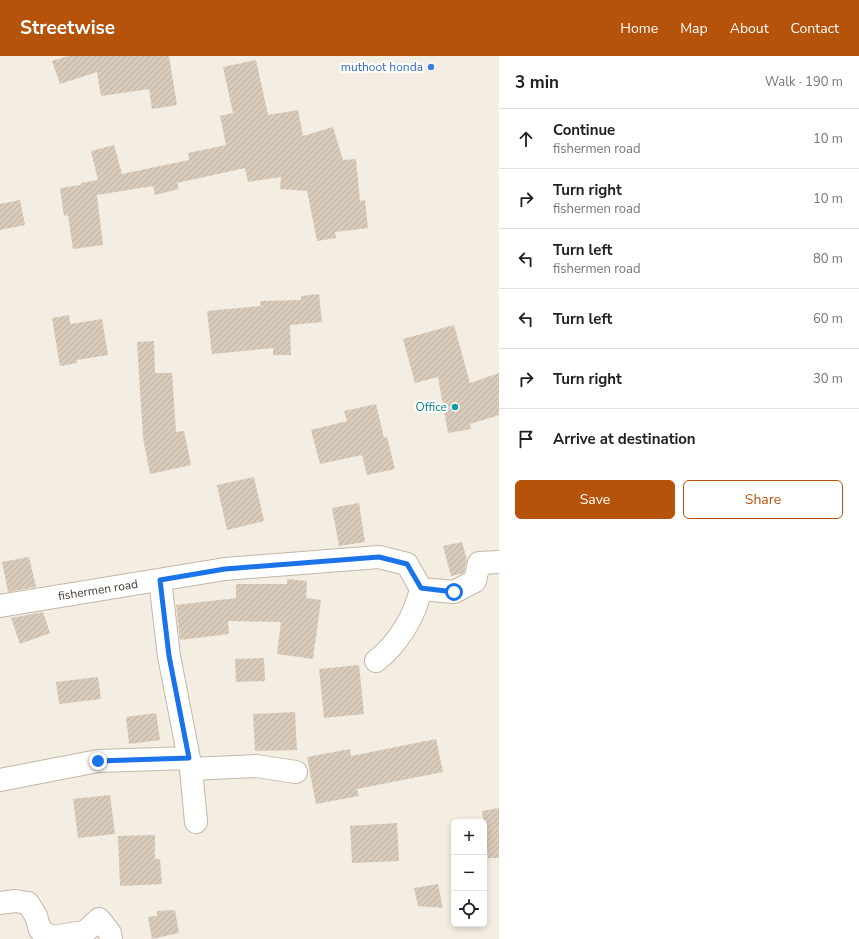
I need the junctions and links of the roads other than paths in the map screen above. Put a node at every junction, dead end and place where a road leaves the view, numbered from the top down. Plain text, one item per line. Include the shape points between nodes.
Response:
1 (499, 562) edge
2 (160, 580) junction
3 (421, 588) junction
4 (0, 606) edge
5 (376, 662) dead end
6 (190, 763) junction
7 (296, 772) dead end
8 (0, 780) edge
9 (196, 822) dead end
10 (0, 903) edge
11 (111, 939) edge

1 - 3 street via 479,563 475,581 454,592
2 - 3 street, fishermen road via 225,569 379,557 407,564
2 - 4 street, fishermen road
2 - 6 street via 169,656
3 - 5 street via 417,607 397,640 390,651
6 - 7 street via 256,766
6 - 8 street via 98,761
6 - 9 street
10 - 11 street via 28,903 36,916 40,930 52,937 84,932 100,919 110,933

